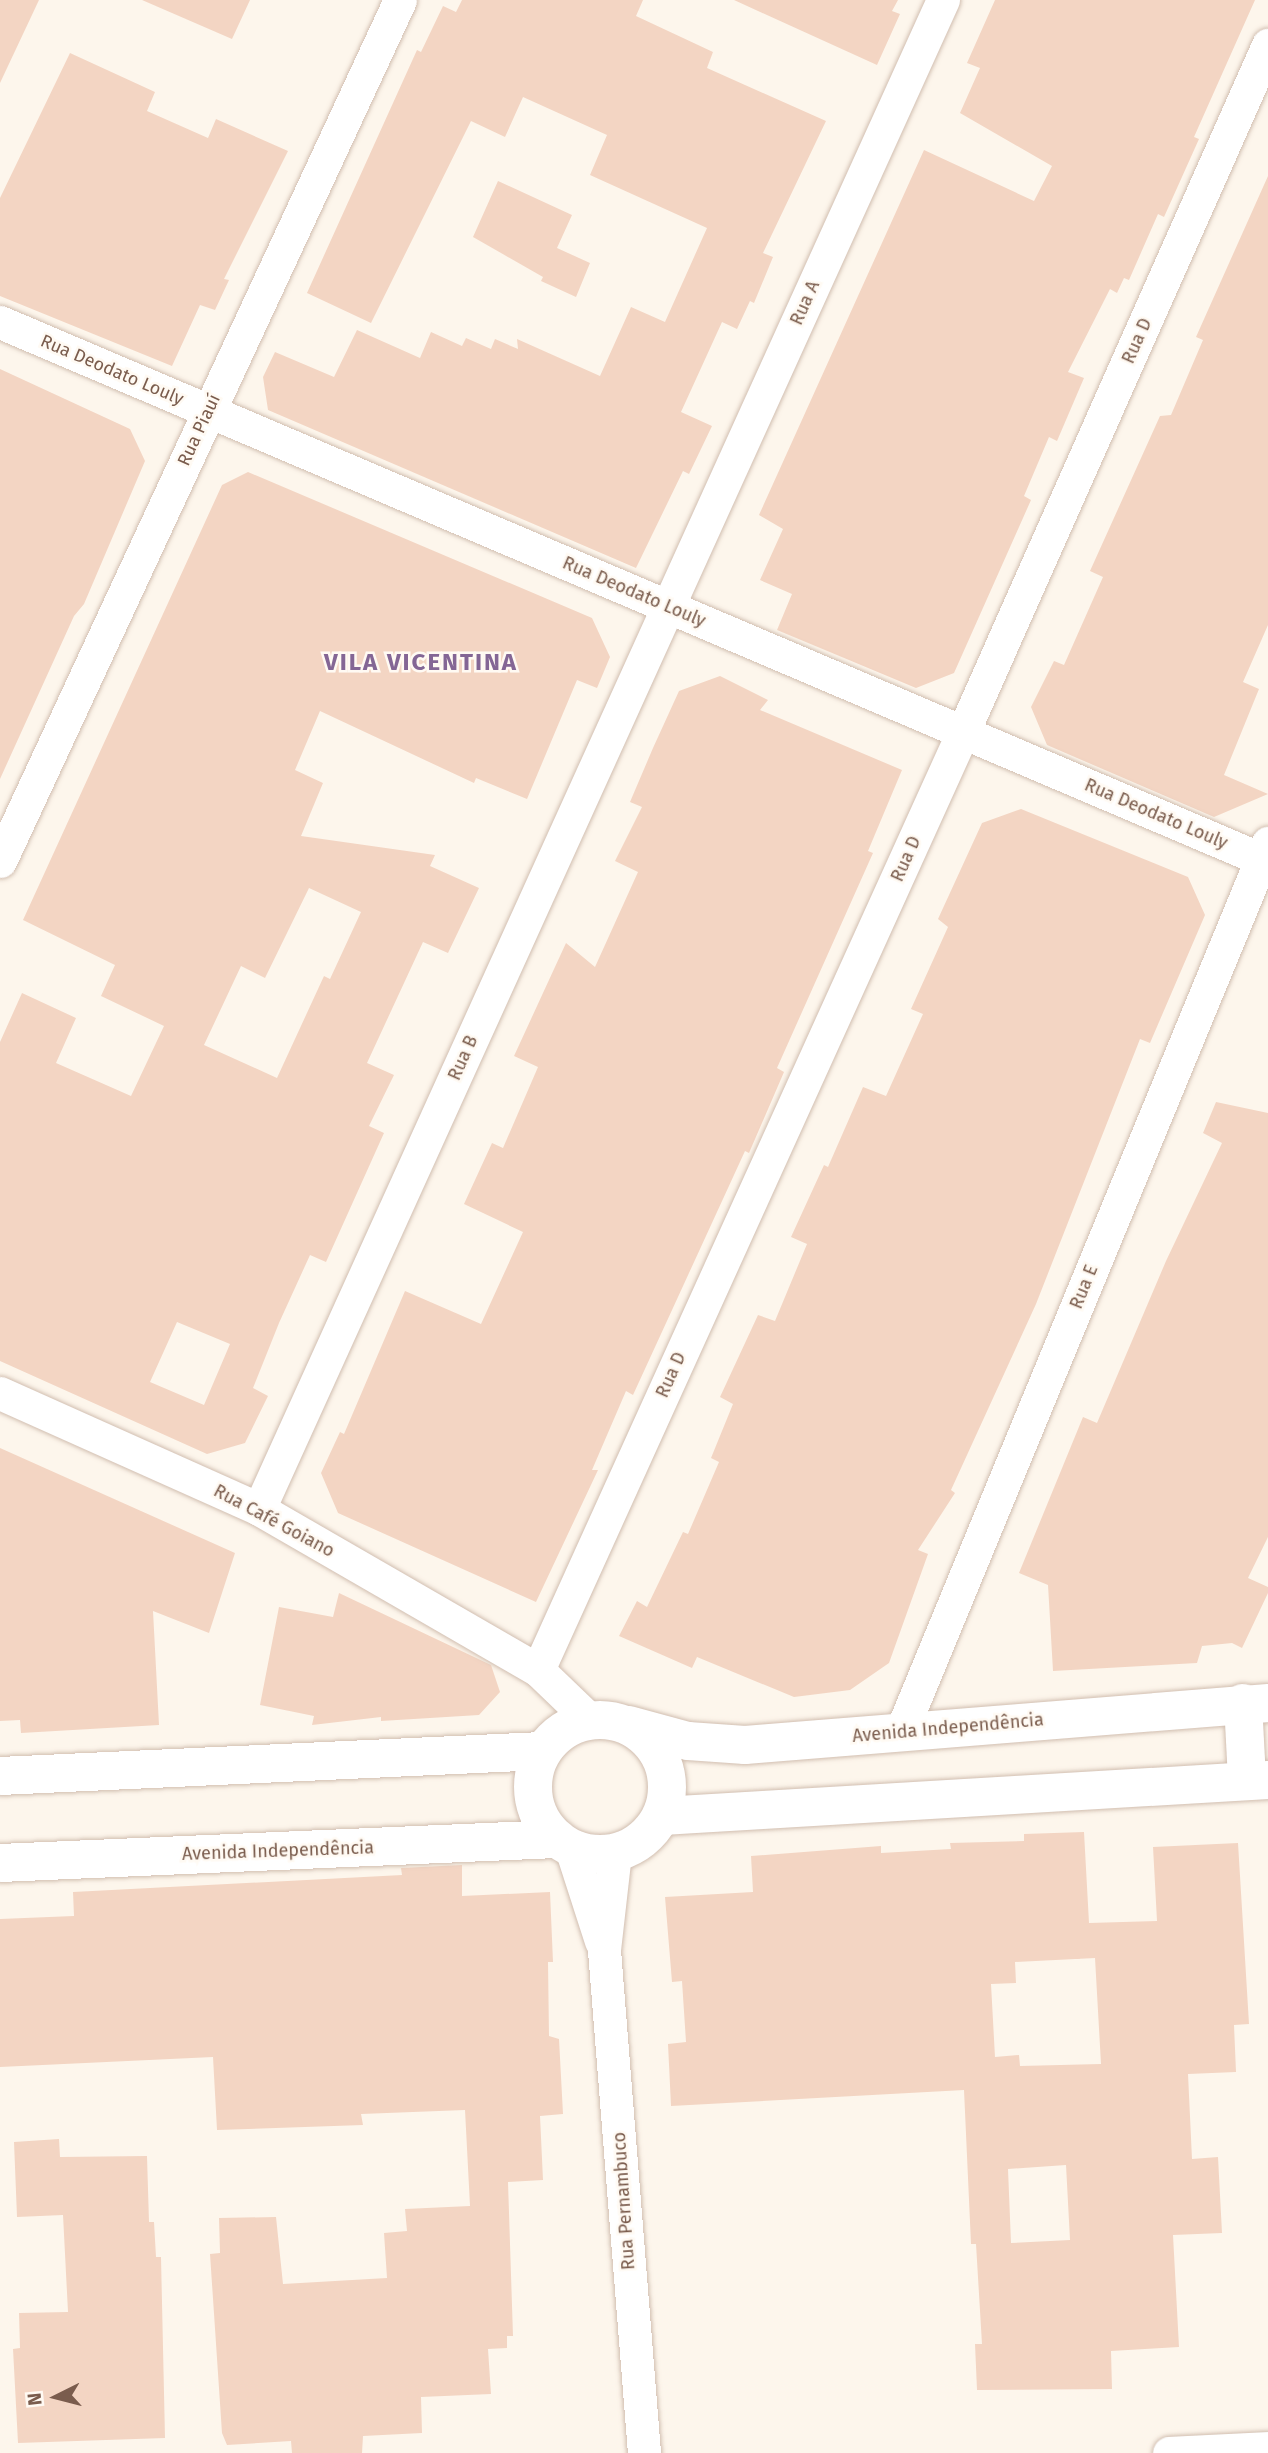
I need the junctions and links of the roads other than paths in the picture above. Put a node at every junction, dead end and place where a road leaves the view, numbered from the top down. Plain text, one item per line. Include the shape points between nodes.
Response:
1 (400, 0) edge
2 (943, 0) edge
3 (1268, 45) edge
4 (0, 322) edge
5 (208, 411) junction
6 (668, 606) junction
7 (964, 732) junction
8 (1266, 855) edge
9 (0, 860) edge
10 (0, 1393) edge
11 (259, 1510) junction
12 (538, 1670) junction
13 (1259, 1698) edge
14 (589, 1720) junction
15 (629, 1725) junction
16 (901, 1732) junction
17 (542, 1751) junction
18 (0, 1776) edge
19 (1257, 1780) edge
20 (662, 1816) junction
21 (563, 1842) junction
22 (615, 1853) junction
23 (0, 1863) edge
24 (604, 1950) junction
25 (1268, 2448) edge
26 (644, 2453) edge
27 (1169, 2453) edge

1 - 5 street, Rua Piauí
2 - 6 street, Rua A
3 - 7 street, Rua D
4 - 5 street, Rua Deodato Louly
5 - 6 street, Rua Deodato Louly
5 - 9 street, Rua Piauí
6 - 7 street, Rua Deodato Louly
6 - 11 street, Rua B
7 - 8 street, Rua Deodato Louly
7 - 12 street, Rua D
8 - 16 street, Rua E
10 - 11 street, Rua Café Goiano
11 - 12 street, Rua Café Goiano
12 - 14 street, Rua Café Goiano
13 - 16 street, Avenida Independência
13 - 19 street
14 - 15 street
14 - 17 street via 562,1730
15 - 16 street, Avenida Independência via 688,1741 744,1745
15 - 20 street via 656,1748 668,1781
17 - 18 street
17 - 21 street via 532,1782 538,1813
19 - 20 street
20 - 22 street via 643,1840
21 - 22 street via 585,1853
21 - 23 street, Avenida Independência
21 - 24 street, Rua Pernambuco
22 - 24 street, Rua Pernambuco
24 - 26 street, Rua Pernambuco
25 - 27 street

